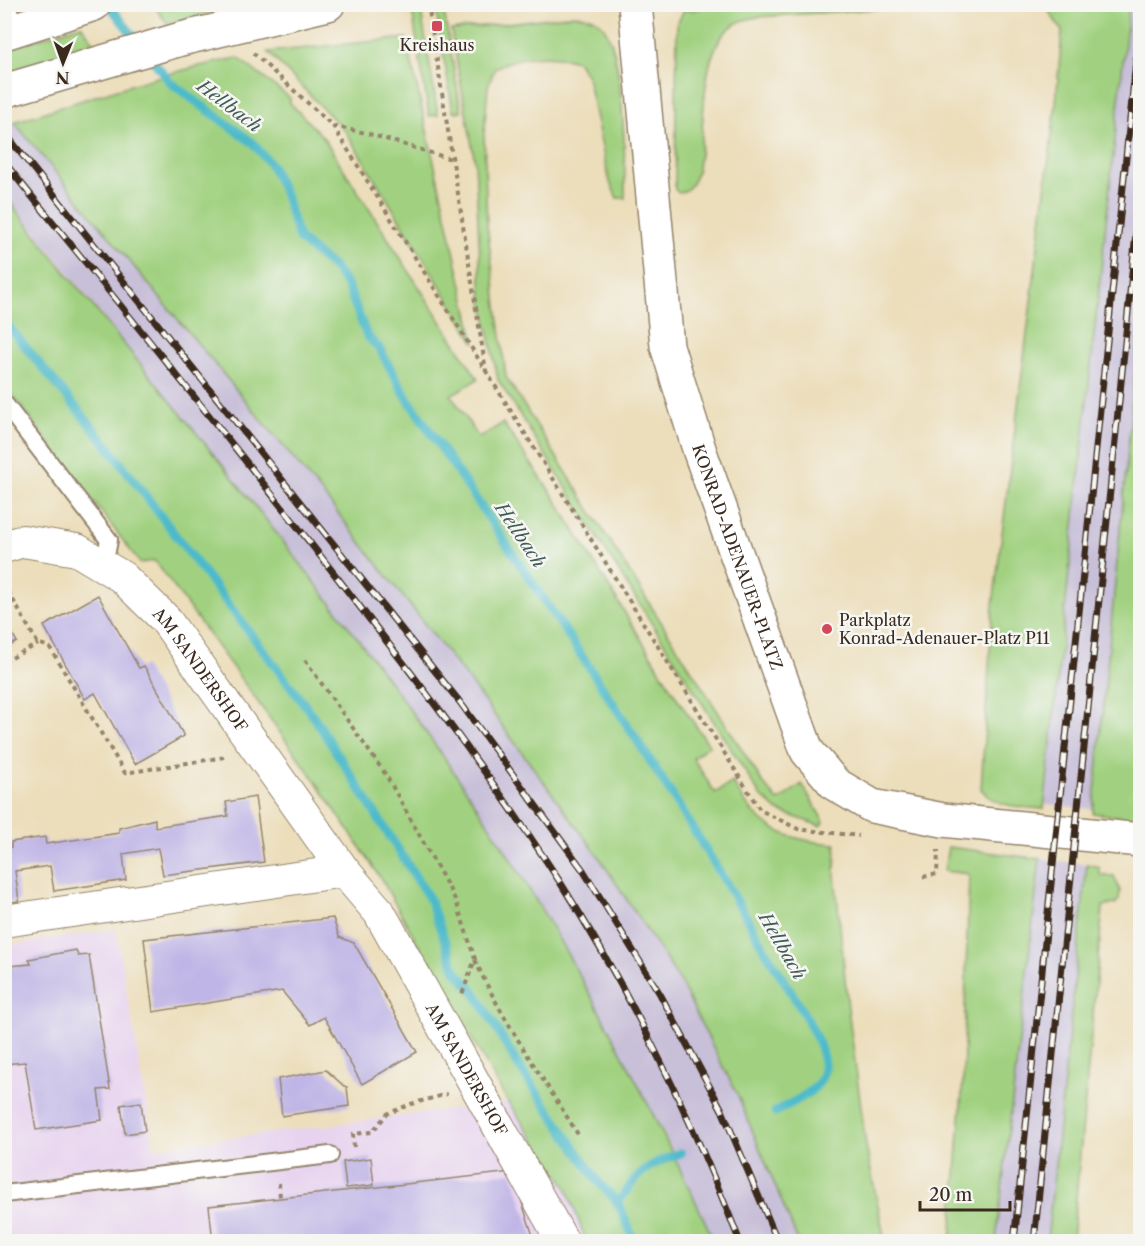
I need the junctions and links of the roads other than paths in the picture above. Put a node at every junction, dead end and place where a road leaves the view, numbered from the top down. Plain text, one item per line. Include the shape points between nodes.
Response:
1 (328, 4) edge
2 (635, 4) edge
3 (83, 8) edge
4 (10, 22) edge
5 (4, 92) edge
6 (4, 404) edge
7 (4, 547) edge
8 (104, 566) junction
9 (1140, 840) edge
10 (344, 871) junction
11 (4, 921) edge
12 (330, 1155) dead end
13 (4, 1194) edge
14 (563, 1242) edge

1 - 5 street via 181,39
2 - 9 street, KONRAD-ADENAUER-PLATZ via 667,346 710,481 807,751 835,784 872,806 943,820
3 - 4 street
6 - 8 lane via 109,540
7 - 8 street, AM SANDERSHOF via 23,541 77,550
8 - 10 street, AM SANDERSHOF via 122,577 165,619
10 - 11 street
10 - 14 street, AM SANDERSHOF via 379,912
12 - 13 lane

